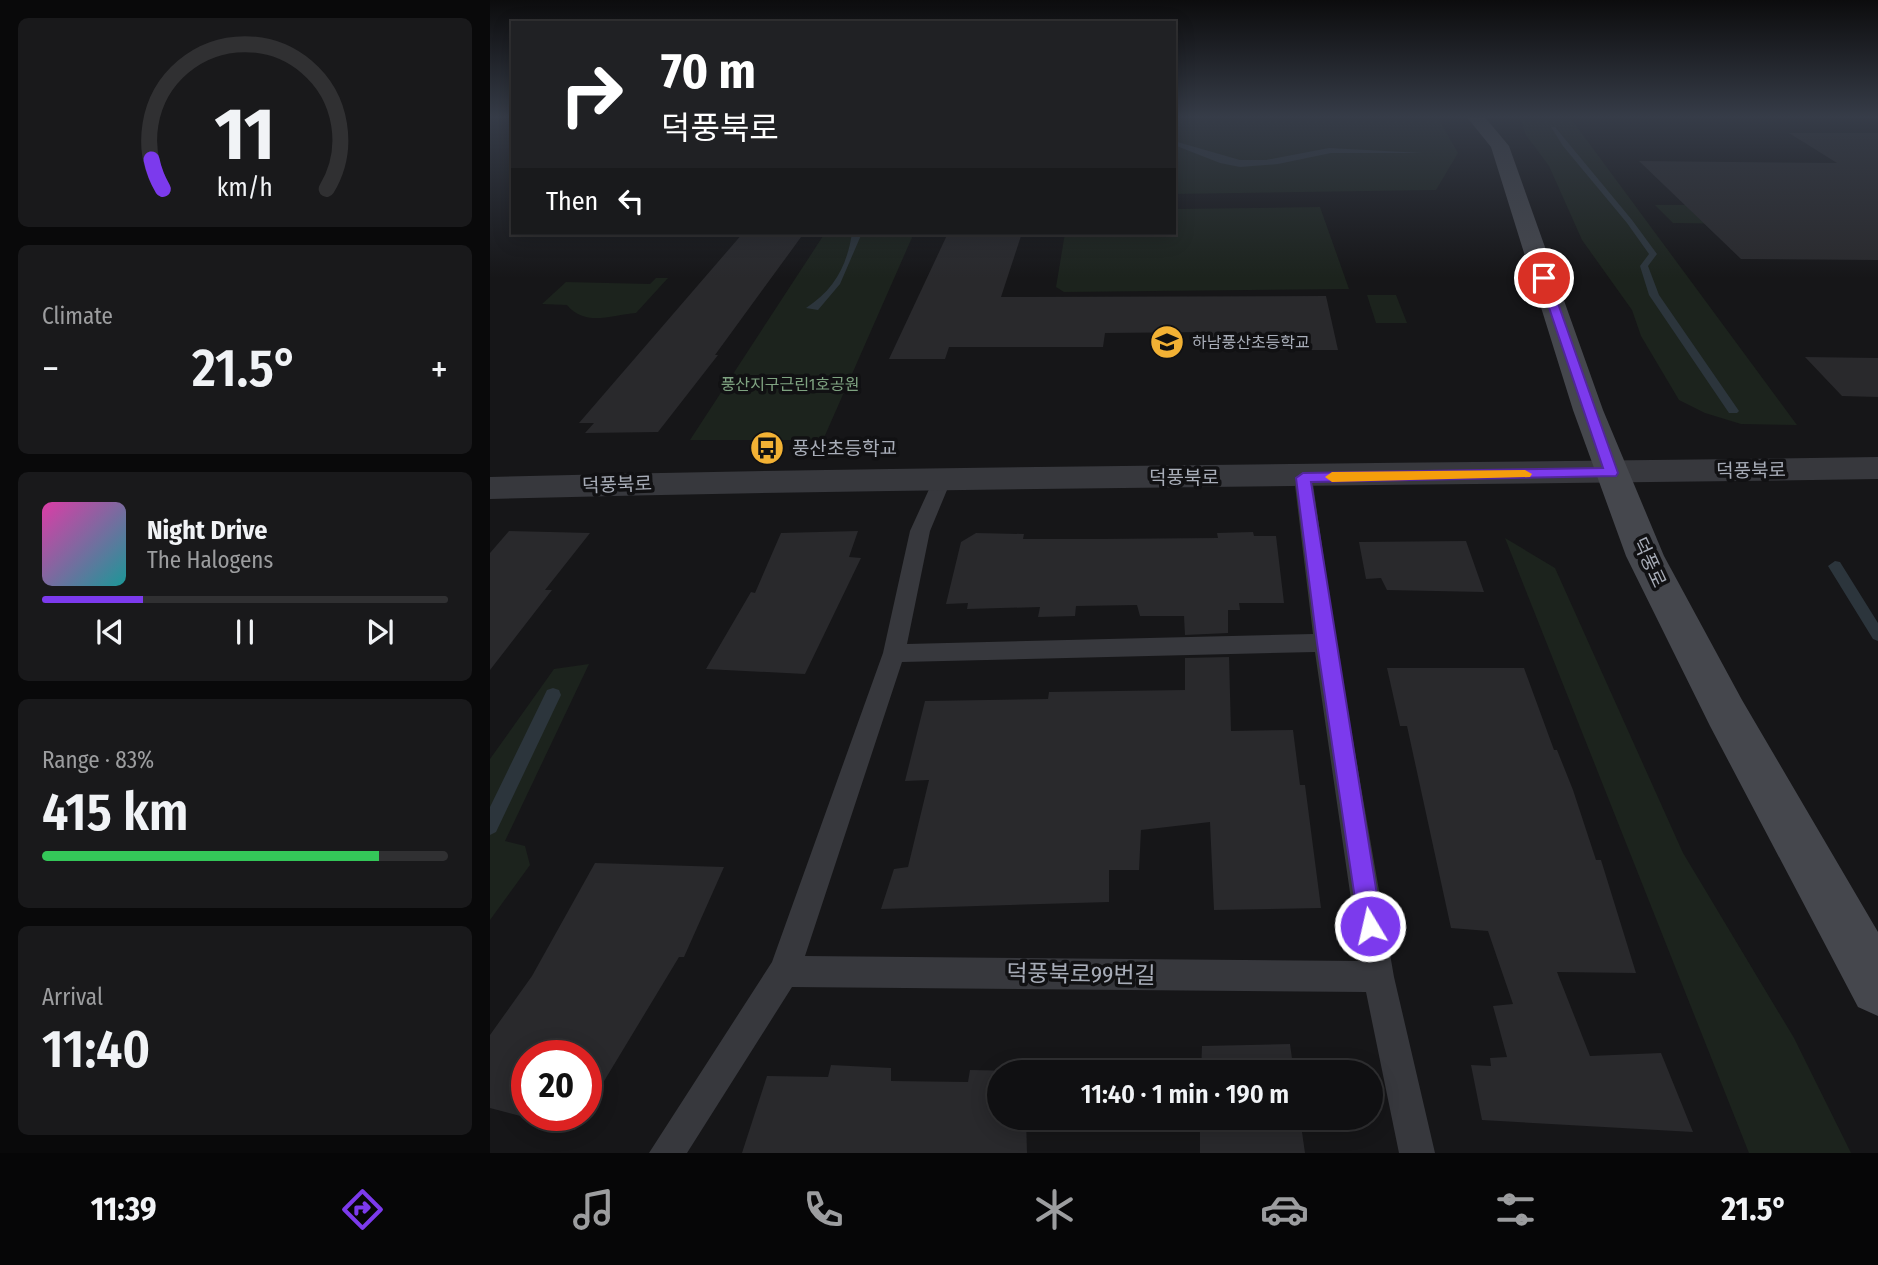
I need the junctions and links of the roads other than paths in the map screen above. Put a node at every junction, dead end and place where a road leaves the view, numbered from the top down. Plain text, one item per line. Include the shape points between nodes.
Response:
1 (1508, 170) edge
2 (1878, 468) edge
3 (1611, 473) junction
4 (943, 478) junction
5 (1303, 478) junction
6 (490, 488) edge
7 (1325, 643) junction
8 (894, 653) junction
9 (784, 971) junction
10 (1378, 977) junction
11 (1878, 987) edge
12 (667, 1153) edge
13 (1417, 1153) edge

1 - 3 main road, 덕풍로
2 - 3 street, 덕풍북로
3 - 5 street, 덕풍북로
3 - 11 main road, 덕풍로 via 1645,556 1726,713
4 - 5 street, 덕풍북로
4 - 6 street, 덕풍북로
4 - 8 lane via 920,531
5 - 7 lane
7 - 8 lane
7 - 10 lane
8 - 9 lane
9 - 10 lane, 덕풍북로99번길
9 - 12 lane
10 - 13 lane

